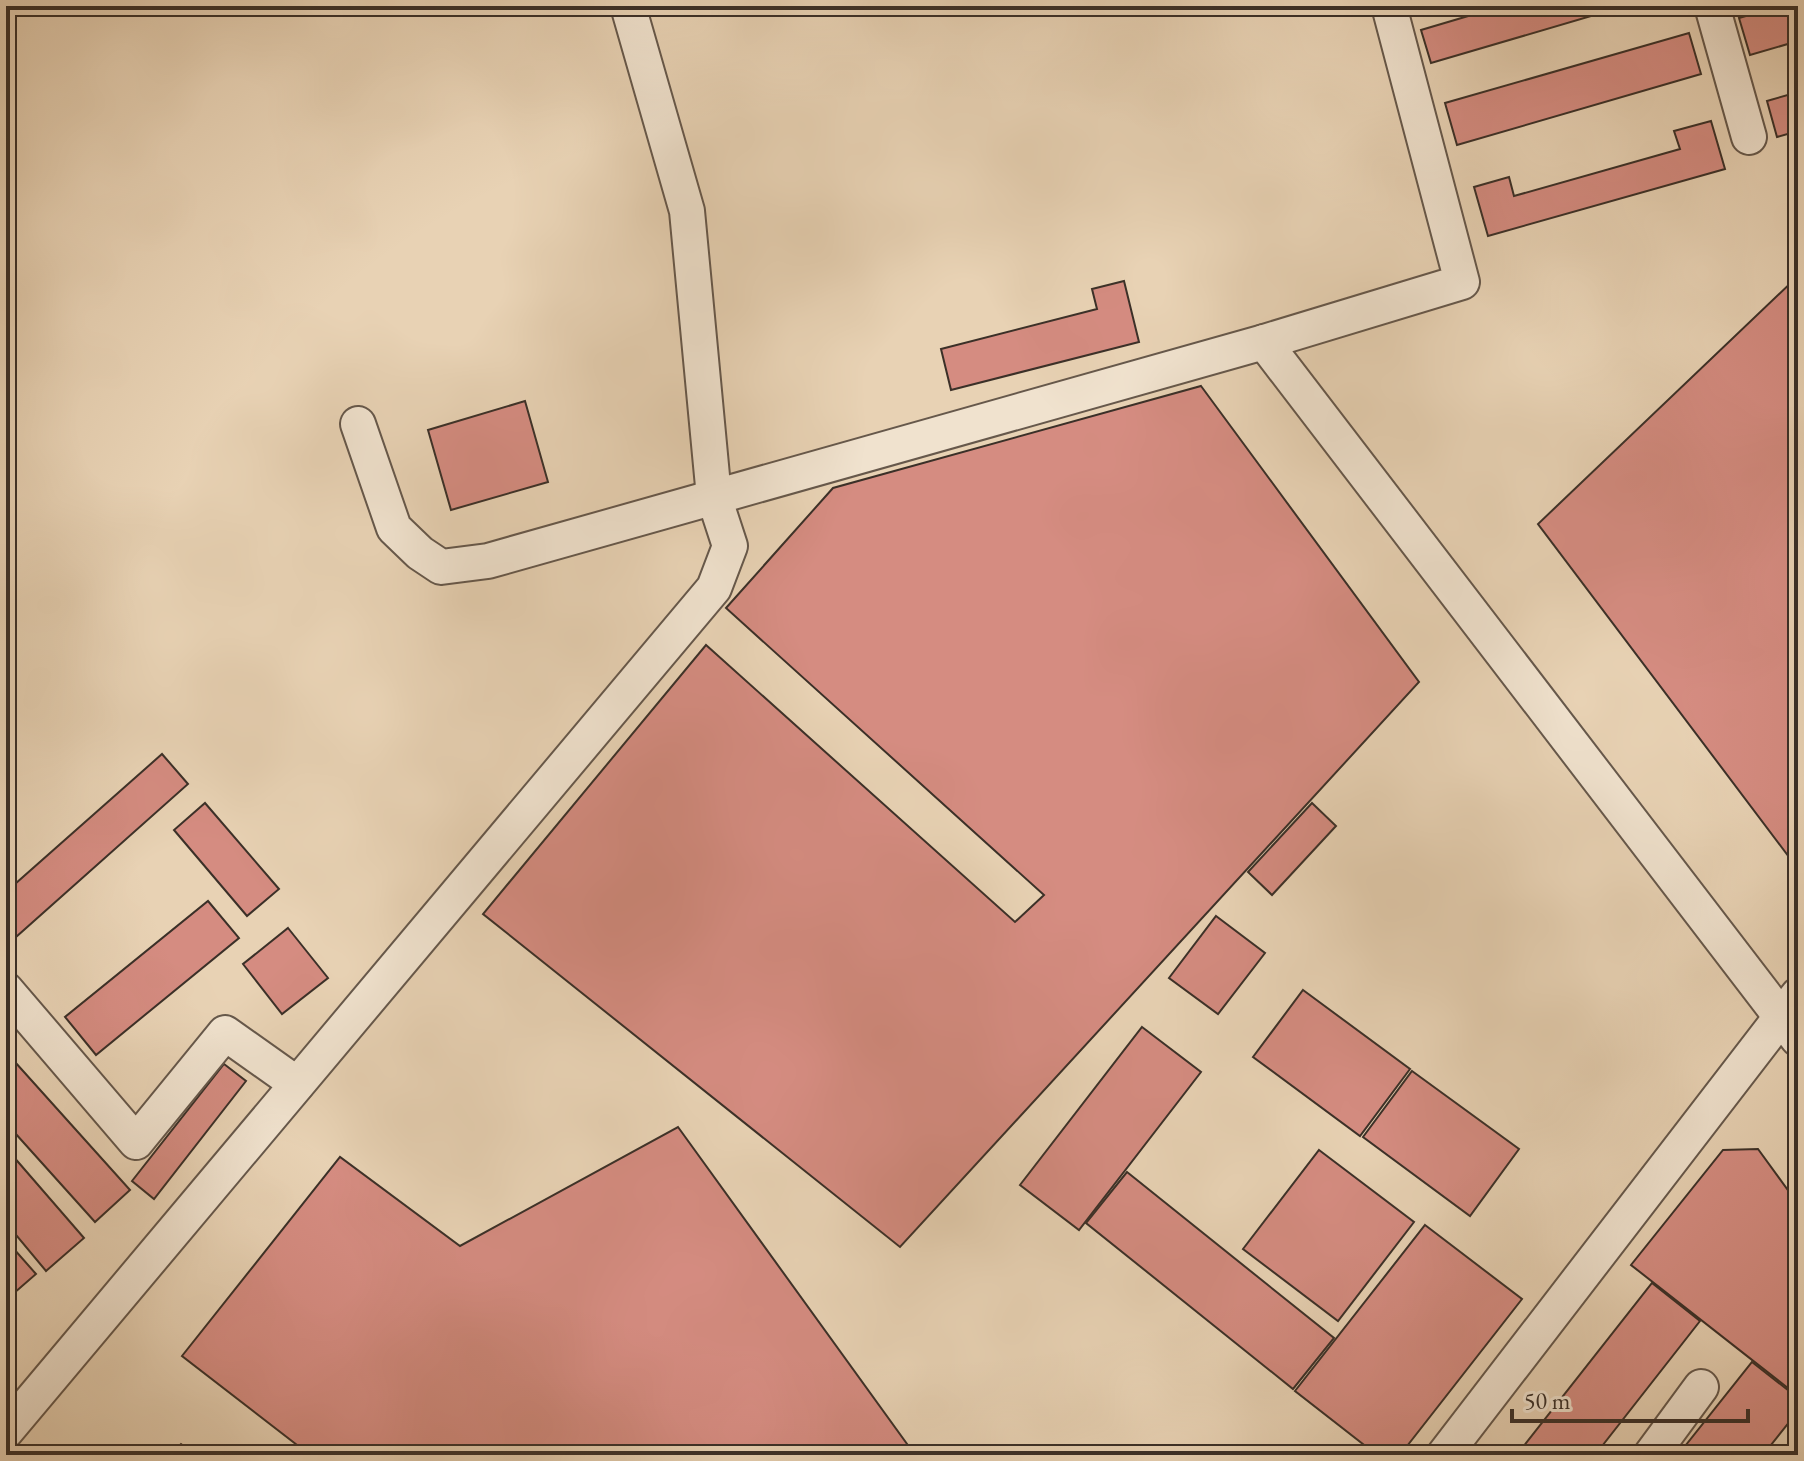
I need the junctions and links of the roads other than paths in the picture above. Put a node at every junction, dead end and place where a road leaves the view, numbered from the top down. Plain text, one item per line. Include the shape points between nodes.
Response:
1 (628, 6) edge
2 (1389, 6) edge
3 (1712, 6) edge
4 (1749, 137) dead end
5 (1264, 342) junction
6 (358, 424) dead end
7 (714, 497) junction
8 (6, 990) edge
9 (1793, 1017) edge
10 (297, 1084) junction
11 (1701, 1387) dead end
12 (6, 1431) edge
13 (1444, 1455) edge
14 (1651, 1455) edge

1 - 7 street via 687,211
2 - 5 street via 1462,282
3 - 4 street
5 - 7 street
5 - 9 street
6 - 7 street via 394,528 441,567 488,561
7 - 10 street via 730,546 714,588
8 - 10 street via 136,1142 225,1033
9 - 13 street
10 - 12 street
11 - 14 street

